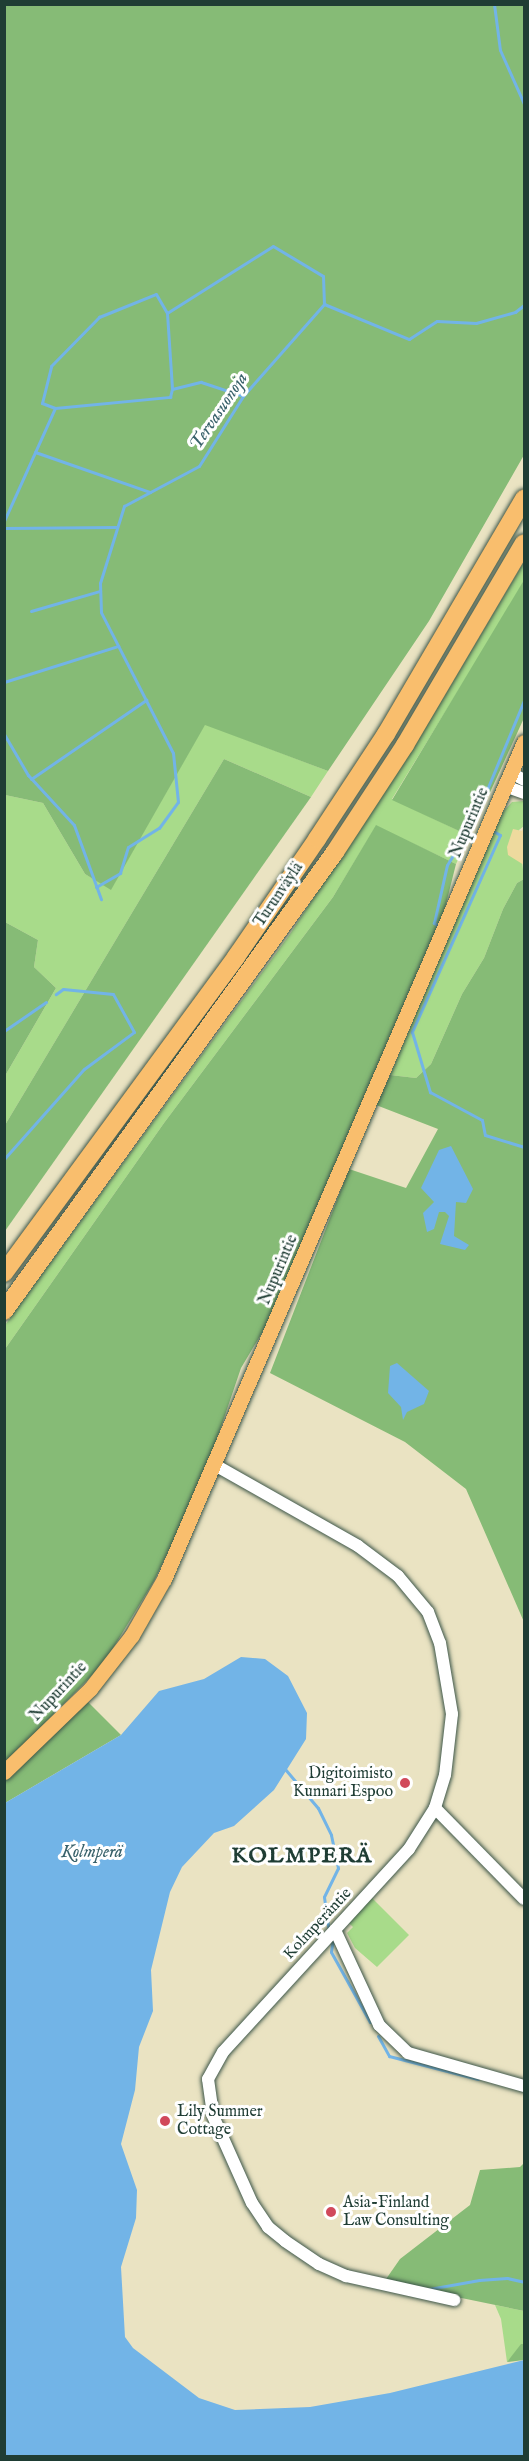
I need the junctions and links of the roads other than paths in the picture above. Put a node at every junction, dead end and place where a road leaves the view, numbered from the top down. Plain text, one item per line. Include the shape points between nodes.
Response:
1 (525, 499) edge
2 (525, 543) edge
3 (525, 742) edge
4 (514, 780) edge
5 (525, 793) edge
6 (4, 1273) edge
7 (4, 1311) edge
8 (215, 1466) junction
9 (4, 1772) edge
10 (435, 1808) junction
11 (525, 1899) edge
12 (335, 1930) junction
13 (525, 2086) edge
14 (454, 2300) dead end

1 - 6 highway, Turunväylä via 386,734 317,839 236,957
2 - 7 highway, Turunväylä via 405,745 335,852
3 - 4 main road, Nupurintie
4 - 5 street
4 - 8 main road, Nupurintie
8 - 9 main road, Nupurintie via 164,1579 132,1635 90,1689
8 - 10 street, Kolmperäntie via 358,1546 398,1576 428,1612 440,1643 452,1714 445,1775
10 - 11 street
10 - 12 street, Kolmperäntie via 409,1849
12 - 13 street via 379,2025 408,2053
12 - 14 street, Kolmperäntie via 214,2066 208,2091 213,2116 252,2203 268,2227 285,2241 319,2264 346,2276

